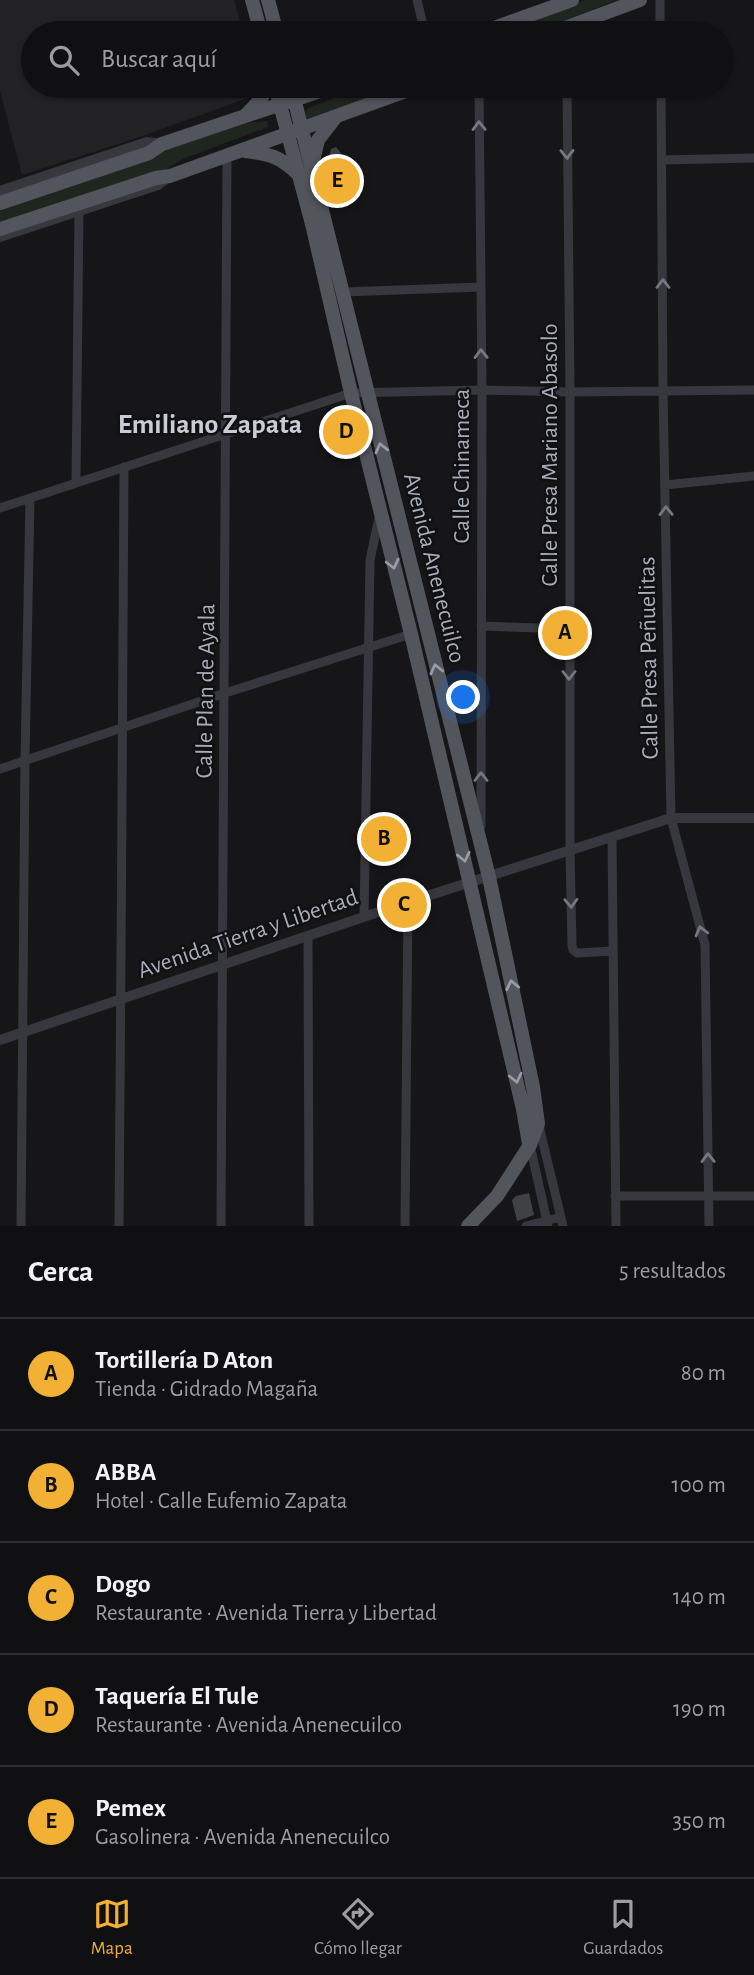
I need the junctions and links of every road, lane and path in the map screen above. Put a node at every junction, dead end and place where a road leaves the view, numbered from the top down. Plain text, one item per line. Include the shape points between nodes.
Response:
1 (252, 0) edge
2 (268, 0) edge
3 (417, 0) edge
4 (572, 0) edge
5 (640, 0) edge
6 (660, 0) edge
7 (552, 3) edge
8 (258, 21) edge
9 (274, 21) edge
10 (422, 21) edge
11 (509, 21) edge
12 (588, 21) edge
13 (660, 21) edge
14 (262, 98) edge
15 (287, 98) edge
16 (289, 98) edge
17 (387, 98) edge
18 (479, 98) edge
19 (567, 98) edge
20 (661, 98) edge
21 (244, 117) junction
22 (335, 117) junction
23 (296, 131) junction
24 (162, 144) junction
25 (234, 153) junction
26 (754, 158) edge
27 (662, 160) junction
28 (312, 167) junction
29 (300, 176) junction
30 (0, 191) edge
31 (0, 203) edge
32 (76, 208) junction
33 (0, 229) edge
34 (0, 237) edge
35 (481, 287) junction
36 (343, 292) junction
37 (482, 390) junction
38 (754, 390) edge
39 (663, 391) junction
40 (366, 392) junction
41 (569, 392) junction
42 (351, 393) junction
43 (228, 433) junction
44 (124, 467) junction
45 (754, 477) edge
46 (76, 482) junction
47 (665, 485) junction
48 (30, 498) junction
49 (0, 508) edge
50 (380, 513) junction
51 (481, 626) junction
52 (569, 629) junction
53 (411, 634) junction
54 (367, 648) junction
55 (225, 693) junction
56 (124, 727) junction
57 (25, 761) junction
58 (0, 769) edge
59 (671, 818) junction
60 (754, 818) edge
61 (612, 838) junction
62 (481, 846) junction
63 (570, 852) junction
64 (489, 877) junction
65 (470, 882) junction
66 (408, 902) junction
67 (364, 917) junction
68 (308, 936) junction
69 (613, 951) junction
70 (222, 965) junction
71 (120, 1000) junction
72 (24, 1032) junction
73 (0, 1040) edge
74 (538, 1124) junction
75 (530, 1145) junction
76 (615, 1196) junction
77 (708, 1196) junction
78 (754, 1196) edge
79 (562, 1221) edge
80 (547, 1223) edge
81 (21, 1226) edge
82 (119, 1226) edge
83 (221, 1226) edge
84 (309, 1226) edge
85 (405, 1226) edge
86 (468, 1226) edge
87 (526, 1226) edge
88 (615, 1226) edge
89 (709, 1226) edge

1 - 8 main road
2 - 9 main road
3 - 10 street
4 - 7 main road
5 - 12 main road
6 - 13 street
7 - 11 main road
14 - 21 main road
15 - 21 main road
16 - 23 main road, Avenida Anenecuilco
17 - 22 main road
35 -> 18 street, Calle Chinameca
19 -> 41 street, Calle Presa Mariano Abasolo
20 - 27 street, Calle Presa Peñuelitas
21 - 24 main road
22 - 23 main road
22 - 28 main road via 318,140
23 - 25 main road
23 - 28 main road, Avenida Anenecuilco
23 - 29 main road, Avenida Anenecuilco
24 - 30 street via 147,142
24 - 31 main road via 149,153
25 - 29 main road via 278,158
25 - 32 main road
25 - 43 street, Calle Plan de Ayala
26 - 27 street
39 -> 27 street, Calle Presa Peñuelitas
28 - 36 main road, Avenida Anenecuilco
29 - 42 main road, Avenida Anenecuilco
32 - 33 main road
32 - 34 street
32 - 46 street
35 - 36 street
37 -> 35 street, Calle Chinameca
36 - 40 main road, Avenida Anenecuilco
37 - 40 street
37 - 41 street
37 - 51 street, Calle Chinameca
38 - 39 street
39 - 41 street
39 - 47 street, Calle Presa Peñuelitas
40 - 42 street
62 -> 40 main road, Avenida Anenecuilco
41 - 52 street, Calle Presa Mariano Abasolo
42 - 43 street
42 - 50 main road, Avenida Anenecuilco
43 - 44 street
43 - 55 street, Calle Plan de Ayala
44 - 46 street
44 - 56 street
45 - 47 street
46 - 48 street
59 -> 47 street, Calle Presa Peñuelitas
48 - 49 street
48 - 57 street
50 -> 53 main road, Avenida Anenecuilco
50 - 54 street via 370,560
51 - 52 street
62 -> 51 street, Calle Chinameca
52 -> 63 street, Calle Presa Mariano Abasolo
53 - 54 street
53 -> 65 main road, Avenida Anenecuilco
54 - 55 street
54 - 67 street
55 - 56 street
55 - 70 street, Calle Plan de Ayala
56 - 57 street
56 - 71 street
57 - 58 street
57 - 72 street
59 - 60 street, Avenida Tierra y Libertad
59 - 61 street, Avenida Tierra y Libertad
77 -> 59 street, Calle Presa Peñuelitas via 705,945
61 - 63 street, Avenida Tierra y Libertad
61 - 69 street
62 - 64 main road, Avenida Anenecuilco
63 - 64 street, Avenida Tierra y Libertad
63 -> 69 street, Calle Presa Mariano Abasolo via 573,950 577,954
64 - 65 street, Avenida Tierra y Libertad
74 -> 64 main road, Avenida Anenecuilco
65 - 66 street, Avenida Tierra y Libertad
65 -> 75 main road, Avenida Anenecuilco
66 - 67 street, Avenida Tierra y Libertad
66 - 85 street
67 - 68 street, Avenida Tierra y Libertad
68 - 70 street, Avenida Tierra y Libertad
68 - 84 street
69 - 76 street
70 - 71 street, Avenida Tierra y Libertad
70 - 83 street, Calle Plan de Ayala
71 - 72 street, Avenida Tierra y Libertad
71 - 82 street
72 - 73 street, Avenida Tierra y Libertad
72 - 81 street
74 - 75 main road
74 - 79 street, Avenida Anenecuilco
75 - 80 street, Avenida Anenecuilco
75 - 86 main road via 497,1196
76 - 77 street
76 - 88 street
77 - 78 street
77 - 89 street, Calle Presa Peñuelitas
79 - 80 street
80 - 87 street

